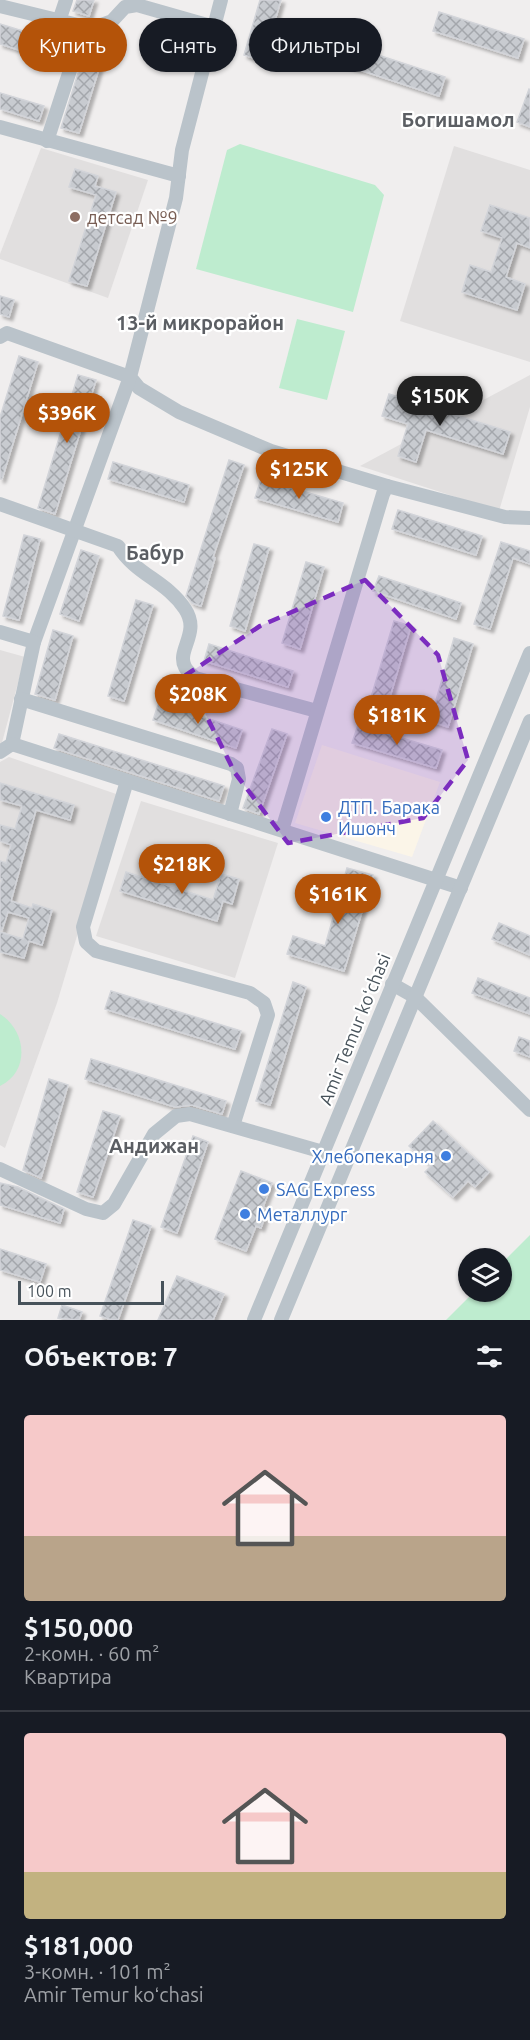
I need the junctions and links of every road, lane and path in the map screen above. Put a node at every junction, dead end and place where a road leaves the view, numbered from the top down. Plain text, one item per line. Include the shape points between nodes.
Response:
1 (66, 0) edge
2 (221, 0) edge
3 (0, 6) edge
4 (48, 18) edge
5 (61, 18) edge
6 (114, 18) edge
7 (184, 18) edge
8 (216, 18) edge
9 (69, 72) edge
10 (202, 72) edge
11 (0, 127) edge
12 (47, 141) junction
13 (179, 176) junction
14 (0, 337) edge
15 (130, 377) junction
16 (387, 486) junction
17 (0, 504) edge
18 (530, 518) edge
19 (75, 529) junction
20 (0, 632) edge
21 (34, 642) junction
22 (530, 653) edge
23 (21, 699) junction
24 (317, 711) junction
25 (530, 721) edge
26 (12, 744) junction
27 (0, 753) edge
28 (128, 781) junction
29 (230, 814) junction
30 (282, 830) junction
31 (435, 880) junction
32 (461, 888) junction
33 (392, 984) junction
34 (415, 997) junction
35 (530, 1110) edge
36 (232, 1126) junction
37 (323, 1152) junction
38 (0, 1169) edge
39 (254, 1320) edge
40 (281, 1320) edge

1 - 5 street
2 - 8 street
3 - 4 street
6 - 7 street via 125,7 137,4
9 - 12 street
10 - 13 street
11 - 12 street
12 - 13 street
13 - 15 street
14 - 15 street via 7,333
15 - 16 street via 140,388 189,417 271,451
15 - 19 street
16 - 18 street via 505,517
16 - 24 street
17 - 19 street
19 - 21 street
19 - 24 street via 118,546 140,571 169,589 186,610 192,625 184,666 195,678
20 - 21 street
21 - 23 street
22 - 31 street, Amir Temur koʻchasi
23 - 26 street
23 - 29 street via 231,764 237,768 238,779
24 - 30 street
25 - 32 street
26 - 27 street
26 - 28 street
28 - 29 street
28 - 36 street via 83,927 86,942 96,951 250,993 264,1003 268,1015
29 - 30 street
30 - 31 street
31 - 32 street
31 - 33 street, Amir Temur koʻchasi
32 - 34 street
33 - 34 street
33 - 37 street, Amir Temur koʻchasi
34 - 35 street
34 - 40 street
36 - 37 street
36 - 38 street via 190,1114 176,1116 154,1134 114,1204 103,1213
37 - 39 street, Amir Temur koʻchasi

